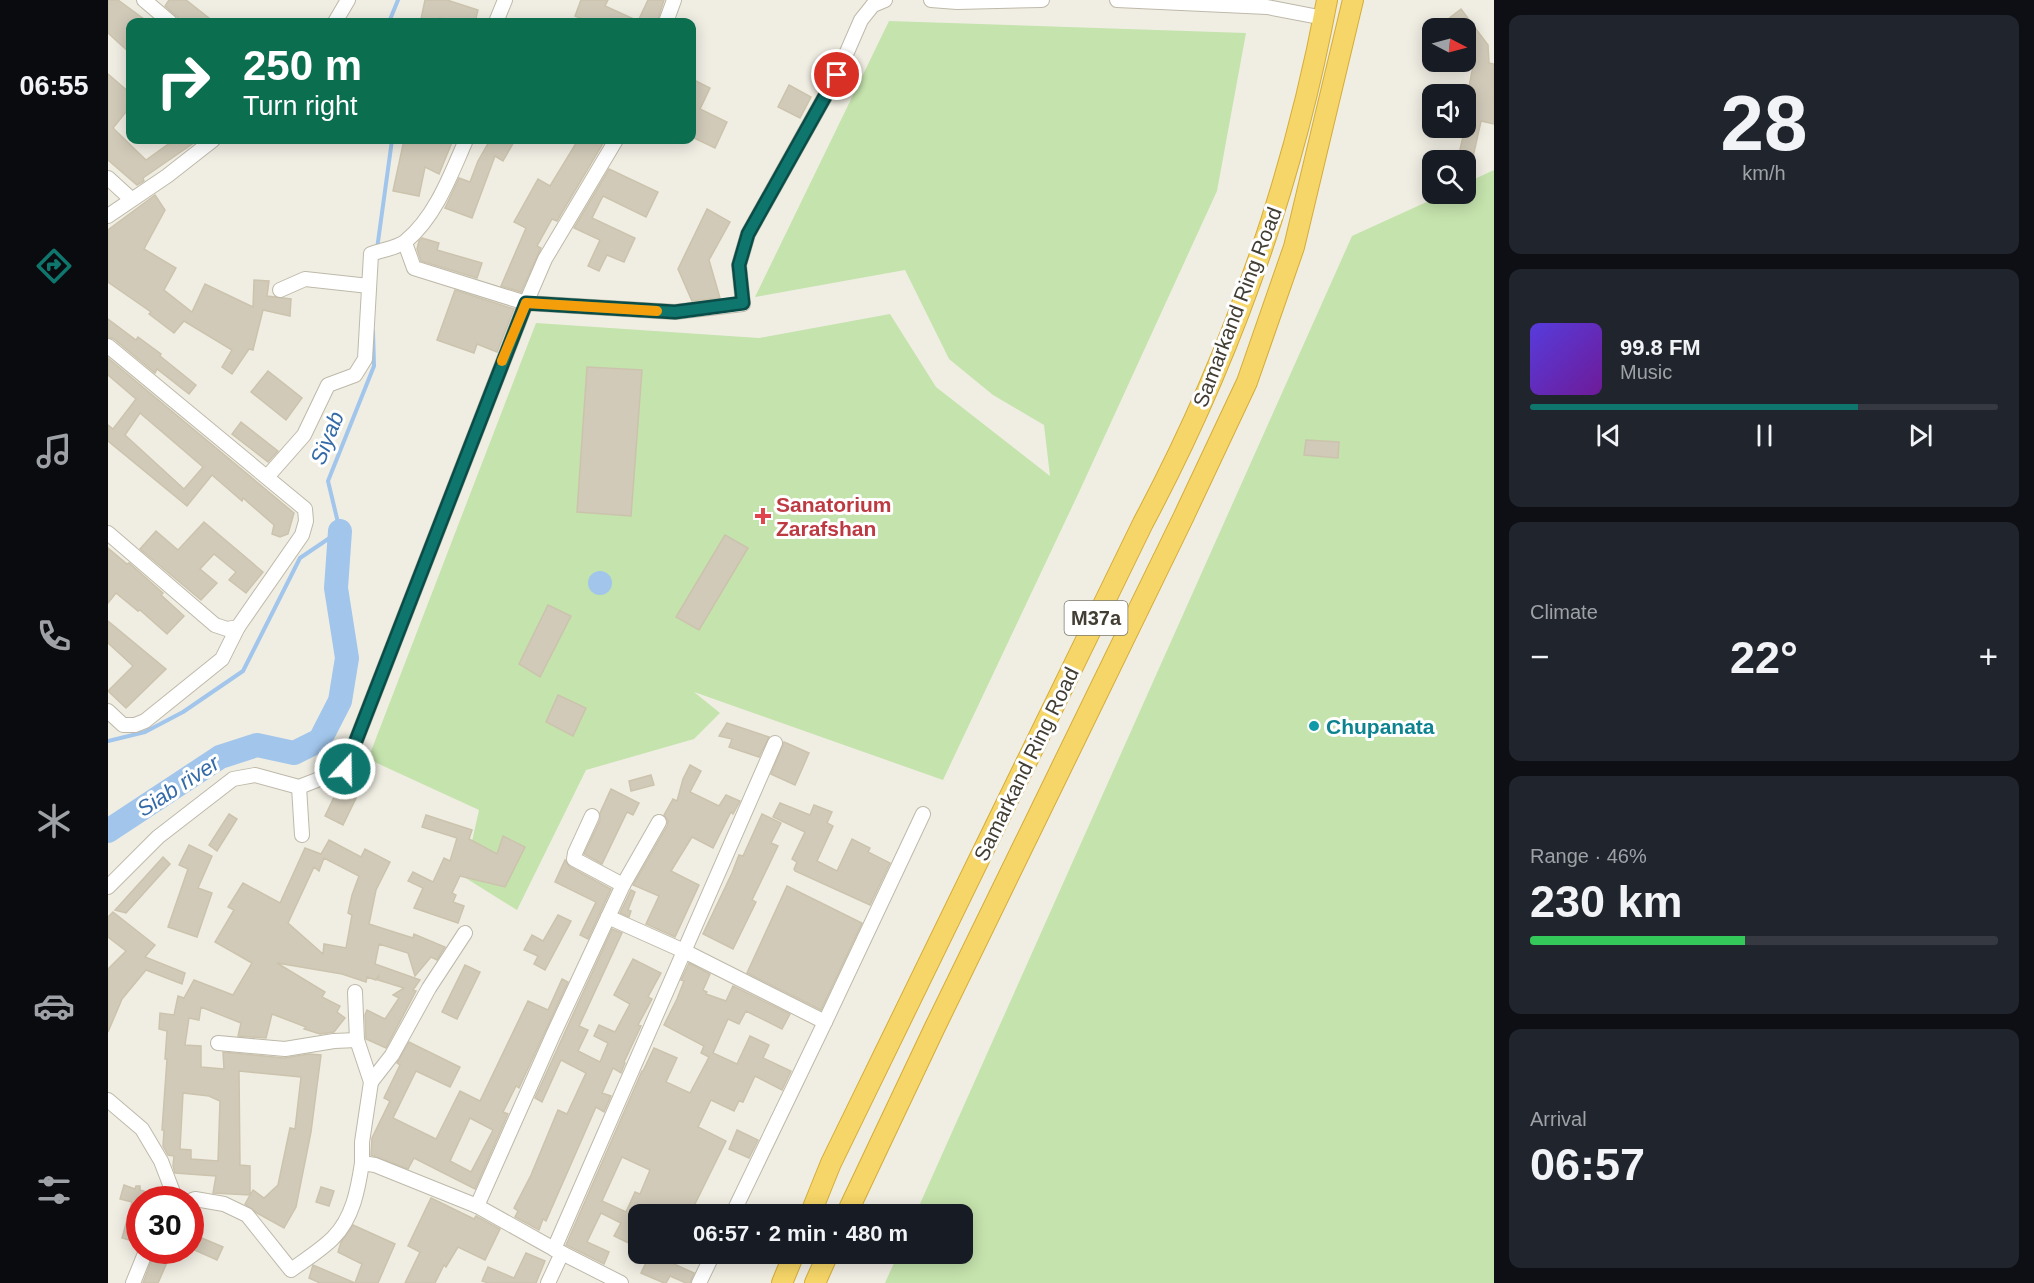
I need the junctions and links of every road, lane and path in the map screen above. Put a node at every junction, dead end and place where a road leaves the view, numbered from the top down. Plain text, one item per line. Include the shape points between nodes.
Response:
1 (144, 0) edge
2 (348, 0) edge
3 (504, 0) edge
4 (674, 0) edge
5 (885, 0) edge
6 (931, 0) edge
7 (1042, 0) edge
8 (1117, 0) edge
9 (1353, 0) edge
10 (1325, 9) edge
11 (165, 18) edge
12 (337, 18) edge
13 (497, 18) edge
14 (667, 18) edge
15 (208, 144) edge
16 (464, 144) edge
17 (614, 144) edge
18 (108, 178) edge
19 (131, 199) junction
20 (108, 216) edge
21 (405, 243) junction
22 (369, 286) junction
23 (280, 290) dead end
24 (526, 303) junction
25 (108, 346) edge
26 (267, 477) junction
27 (1143, 523) junction
28 (108, 533) edge
29 (1170, 542) junction
30 (238, 627) junction
31 (108, 711) edge
32 (775, 743) dead end
33 (299, 787) junction
34 (923, 814) dead end
35 (592, 816) dead end
36 (659, 822) dead end
37 (302, 835) dead end
38 (623, 885) junction
39 (108, 888) edge
40 (608, 917) junction
41 (465, 933) dead end
42 (684, 951) junction
43 (355, 992) dead end
44 (825, 1022) junction
45 (357, 1040) junction
46 (218, 1043) dead end
47 (371, 1082) junction
48 (108, 1100) edge
49 (831, 1162) junction
50 (362, 1163) junction
51 (863, 1180) junction
52 (171, 1186) edge
53 (204, 1201) edge
54 (737, 1204) edge
55 (814, 1204) edge
56 (851, 1204) edge
57 (477, 1206) junction
58 (557, 1251) junction
59 (141, 1264) edge
60 (708, 1264) edge
61 (790, 1264) edge
62 (824, 1264) edge
63 (294, 1277) edge
64 (134, 1283) edge
65 (548, 1283) edge
66 (621, 1283) edge
67 (699, 1283) edge
68 (782, 1283) edge
69 (815, 1283) edge

1 - 11 street
2 - 12 street
3 - 13 street
4 - 14 street
5 - 24 street via 873,5 861,20 837,75 748,234 739,265 743,303 675,312
6 - 7 street
8 - 10 street
9 - 29 highway, Samarkand Ring Road / M37a via 1294,247 1247,382
10 - 27 highway, Samarkand Ring Road / M37a via 1287,172 1226,346
15 - 19 street
16 - 21 street via 425,221
17 - 24 street via 545,259
18 - 19 street
19 - 20 street
21 - 22 street via 371,254
21 - 24 street via 414,268
22 - 23 street via 305,279
22 - 26 street via 364,359 356,375 328,385 304,435
24 - 33 street via 345,769
25 - 26 street
26 - 30 street via 305,509 306,521 302,535
27 - 29 highway via 1141,538 1149,547 1160,549
27 - 49 highway, Samarkand Ring Road / M37a
28 - 30 street via 215,625
29 - 51 highway, Samarkand Ring Road / M37a
30 - 31 street via 222,659 145,722 123,725
32 - 42 street
33 - 37 street
33 - 39 street via 255,775 233,779 158,837
34 - 44 street
35 - 38 street via 574,859
36 - 38 street
38 - 40 street
40 - 42 street
40 - 57 street
41 - 47 street via 392,1055
42 - 44 street
42 - 58 street
43 - 45 street
44 - 54 street
45 - 46 street via 285,1049
45 - 47 street
47 - 50 street
48 - 52 street via 142,1129
49 - 51 highway via 843,1152 857,1153 865,1163
49 - 55 highway, Samarkand Ring Road / M37a
50 - 57 street
50 - 63 street via 357,1193 345,1222
51 - 56 highway, Samarkand Ring Road / M37a
53 - 63 street via 224,1204 247,1215
57 - 58 street
58 - 65 street
58 - 66 street
59 - 64 street
60 - 67 street
61 - 68 highway
62 - 69 highway

